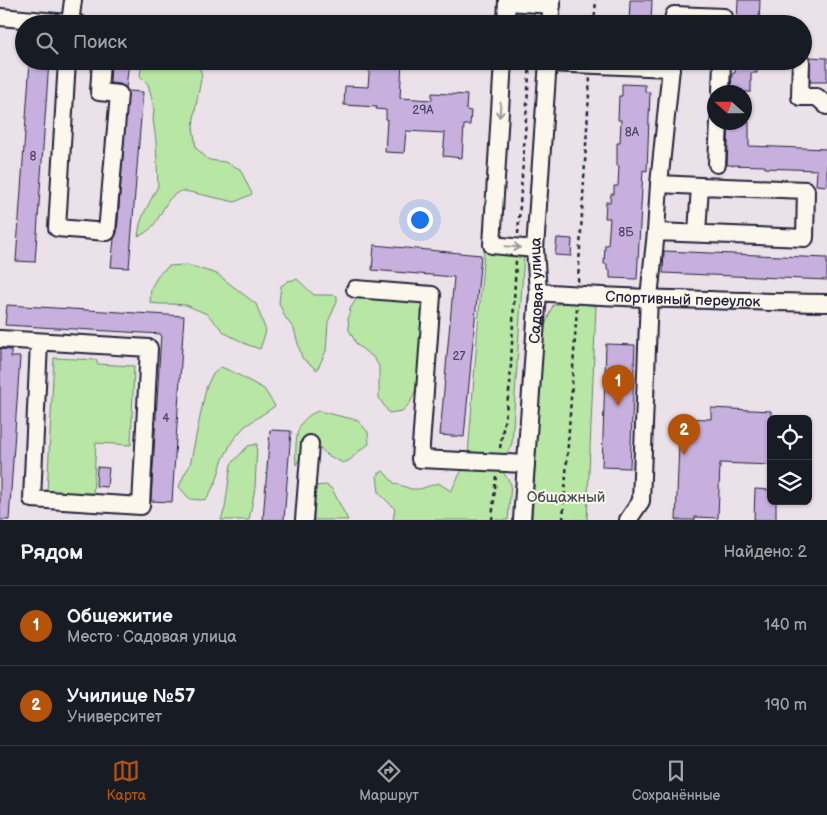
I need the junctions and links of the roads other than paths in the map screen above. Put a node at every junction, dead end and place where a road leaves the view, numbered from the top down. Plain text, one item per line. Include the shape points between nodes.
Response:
1 (73, 0) edge
2 (507, 1) edge
3 (552, 3) edge
4 (73, 15) edge
5 (506, 15) edge
6 (0, 17) edge
7 (15, 18) edge
8 (67, 70) edge
9 (100, 70) edge
10 (502, 70) edge
11 (547, 70) edge
12 (670, 70) edge
13 (722, 70) edge
14 (801, 70) edge
15 (721, 85) edge
16 (827, 106) edge
17 (719, 130) edge
18 (717, 164) dead end
19 (659, 184) junction
20 (700, 186) junction
21 (656, 232) junction
22 (697, 233) junction
23 (535, 249) junction
24 (355, 289) dead end
25 (538, 292) junction
26 (649, 297) junction
27 (827, 303) edge
28 (0, 339) edge
29 (39, 342) junction
30 (310, 444) dead end
31 (526, 464) junction
32 (304, 520) edge
33 (522, 520) edge
34 (628, 520) edge

1 - 4 street
2 - 3 street
2 - 5 street
6 - 7 street
8 - 9 street via 57,228 106,232 119,94 99,92
10 -> 23 street via 492,245
11 - 23 street, Садовая улица
12 - 19 street
13 - 15 street
14 - 16 street via 800,97 816,97
17 - 18 street
19 - 20 street
19 - 21 street
20 - 22 street
20 - 22 street via 806,190 805,238
21 - 22 street
21 - 26 street
23 - 25 street, Садовая улица
24 - 31 street via 432,295 420,459
25 - 26 street, Спортивный переулок
25 - 31 street, Садовая улица
26 - 27 street, Спортивный переулок
26 - 34 street via 641,501
28 - 29 street
29 - 29 street via 32,499 141,506 150,348
30 - 32 street
31 - 33 street, Садовая улица

